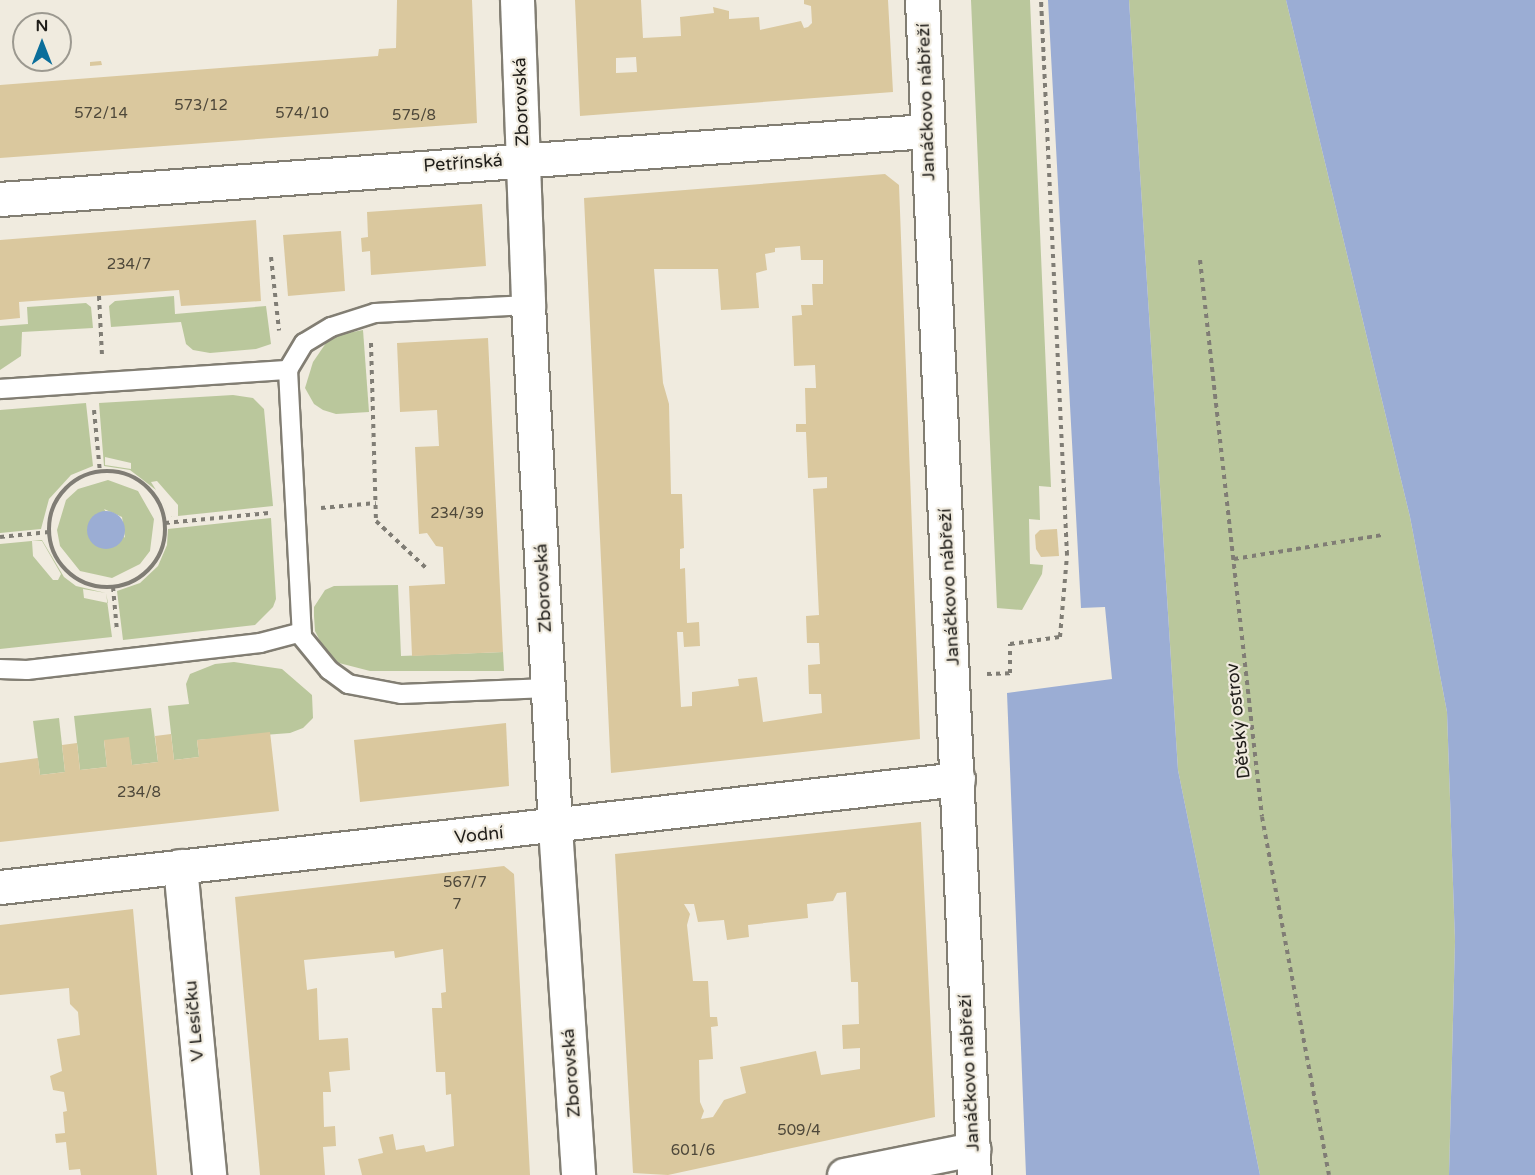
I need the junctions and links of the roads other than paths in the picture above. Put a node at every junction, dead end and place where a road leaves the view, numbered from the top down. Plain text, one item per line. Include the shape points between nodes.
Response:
1 (517, 0) edge
2 (922, 0) edge
3 (927, 131) junction
4 (523, 159) junction
5 (0, 199) edge
6 (528, 305) junction
7 (293, 363) junction
8 (0, 388) edge
9 (302, 632) junction
10 (0, 669) edge
11 (548, 688) junction
12 (958, 779) junction
13 (555, 828) junction
14 (180, 867) junction
15 (0, 887) edge
16 (974, 1162) edge
17 (209, 1175) edge
18 (578, 1175) edge
19 (844, 1175) edge

1 - 4 street, Zborovská
2 - 3 street, Janáčkovo nábřeží
3 - 4 street, Petřínská
3 - 12 street, Janáčkovo nábřeží
4 - 5 street, Petřínská
4 - 6 street, Zborovská
6 - 7 lane via 370,315 331,327 304,342
6 - 11 street, Zborovská
7 - 8 lane
7 - 9 lane
9 - 10 lane via 260,643
9 - 11 lane via 329,670 348,684 401,694
11 - 13 street, Zborovská
12 - 13 street, Vodní
12 - 16 street, Janáčkovo nábřeží
13 - 14 street, Vodní
13 - 18 street, Zborovská
14 - 15 street, Vodní
14 - 17 street, V Lesíčku
16 - 19 street

